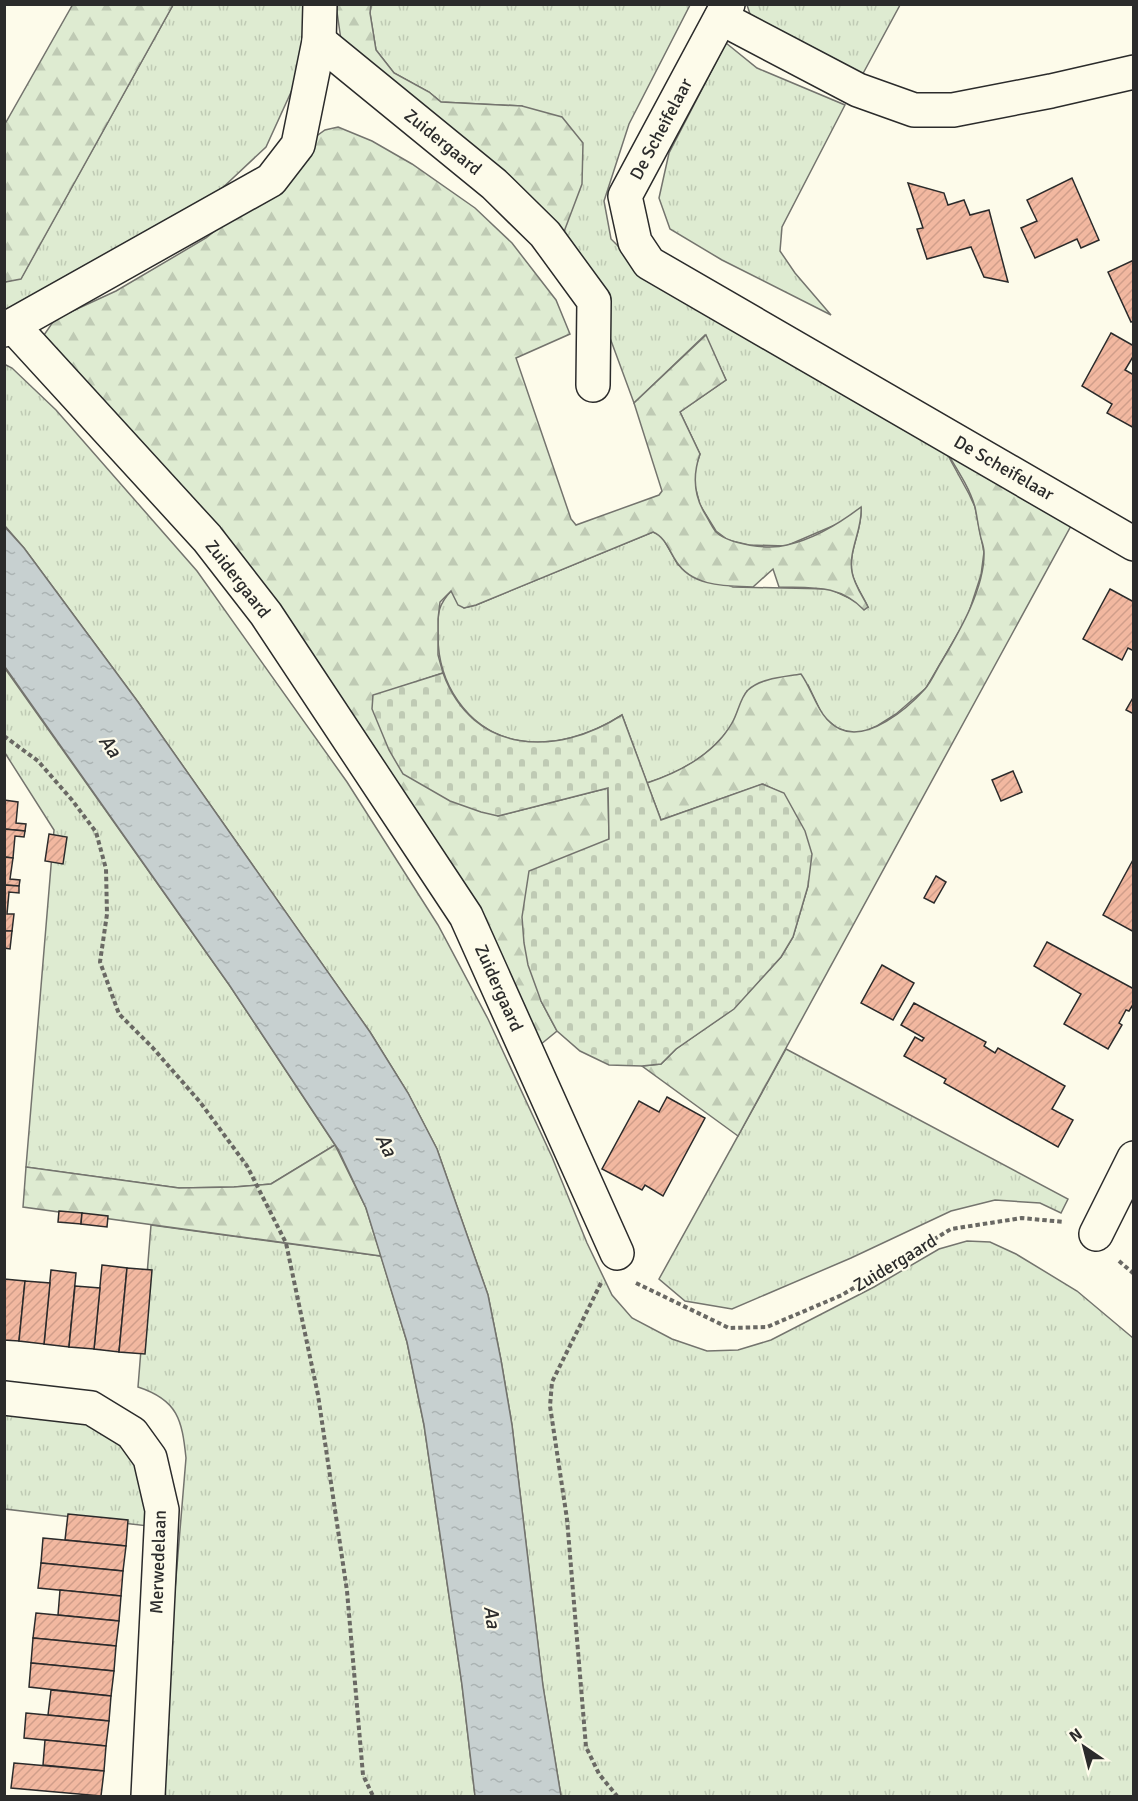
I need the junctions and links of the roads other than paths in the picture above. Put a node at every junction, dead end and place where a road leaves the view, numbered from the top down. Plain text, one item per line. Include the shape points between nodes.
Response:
1 (320, 4) edge
2 (721, 9) edge
3 (319, 41) junction
4 (1134, 72) edge
5 (9, 328) edge
6 (593, 385) dead end
7 (1134, 544) edge
8 (1134, 1158) edge
9 (1096, 1234) road end
10 (617, 1253) road end
11 (4, 1398) edge
12 (148, 1797) edge

1 - 3 street, Zuidergaard
2 - 4 street, De Scheifelaar via 858,90 914,110 953,110
2 - 7 street, De Scheifelaar via 626,196 634,243 649,263
3 - 5 street, Zuidergaard via 298,145 271,180
3 - 6 street, Zuidergaard via 494,184 545,234 594,301
5 - 10 street, Zuidergaard via 207,538 266,614 460,906
8 - 9 street
11 - 12 street, Merwedelaan via 92,1408 132,1433 150,1458 162,1510

